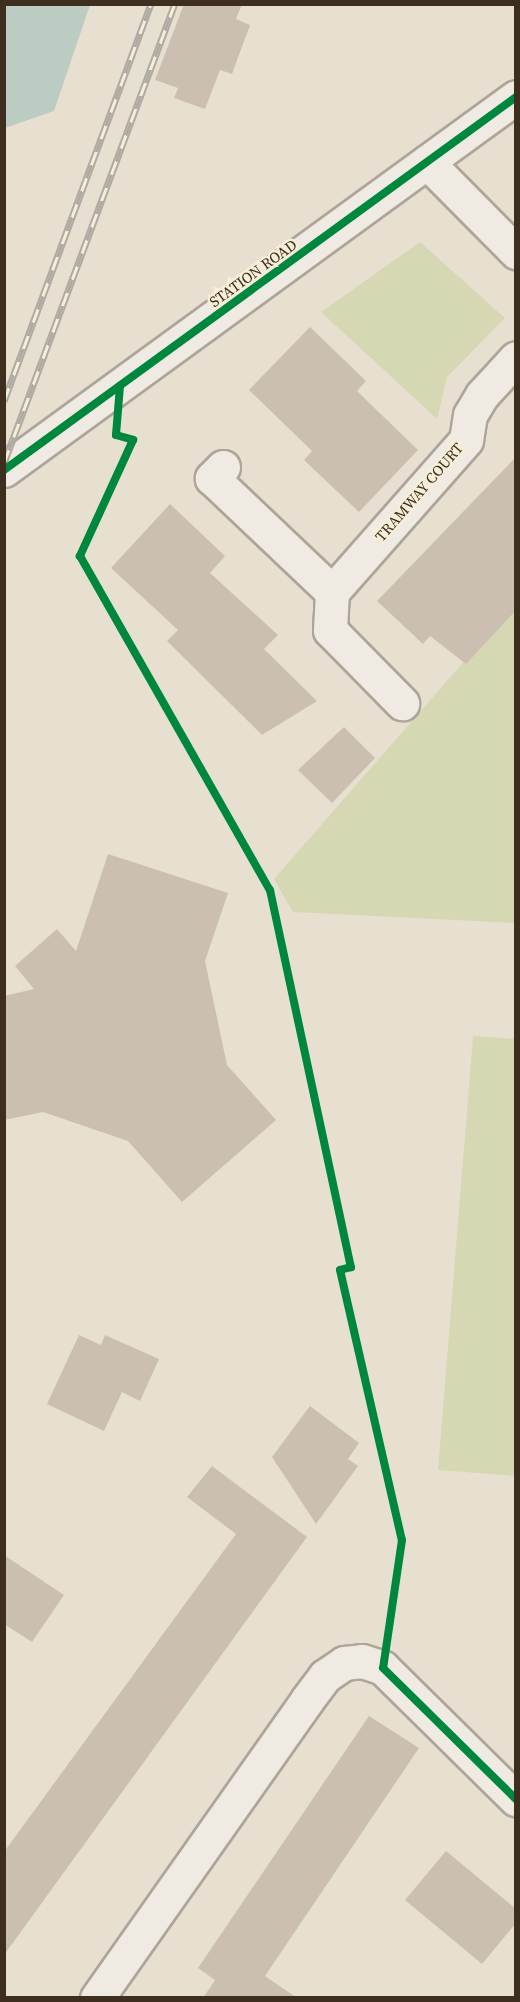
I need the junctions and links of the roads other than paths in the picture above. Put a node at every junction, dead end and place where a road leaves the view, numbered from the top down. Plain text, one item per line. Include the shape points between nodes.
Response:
1 (516, 97) edge
2 (427, 162) junction
3 (516, 252) edge
4 (516, 358) edge
5 (223, 467) dead end
6 (4, 470) edge
7 (332, 592) junction
8 (402, 703) dead end
9 (516, 1799) edge
10 (97, 1998) edge

1 - 2 street, STATION ROAD
2 - 3 street
2 - 6 street, STATION ROAD
4 - 7 street, TRAMWAY COURT via 482,395 470,415 466,440
5 - 7 street via 212,478
7 - 8 street via 330,630
9 - 10 street via 383,1668 362,1661 344,1663 325,1676 307,1700

